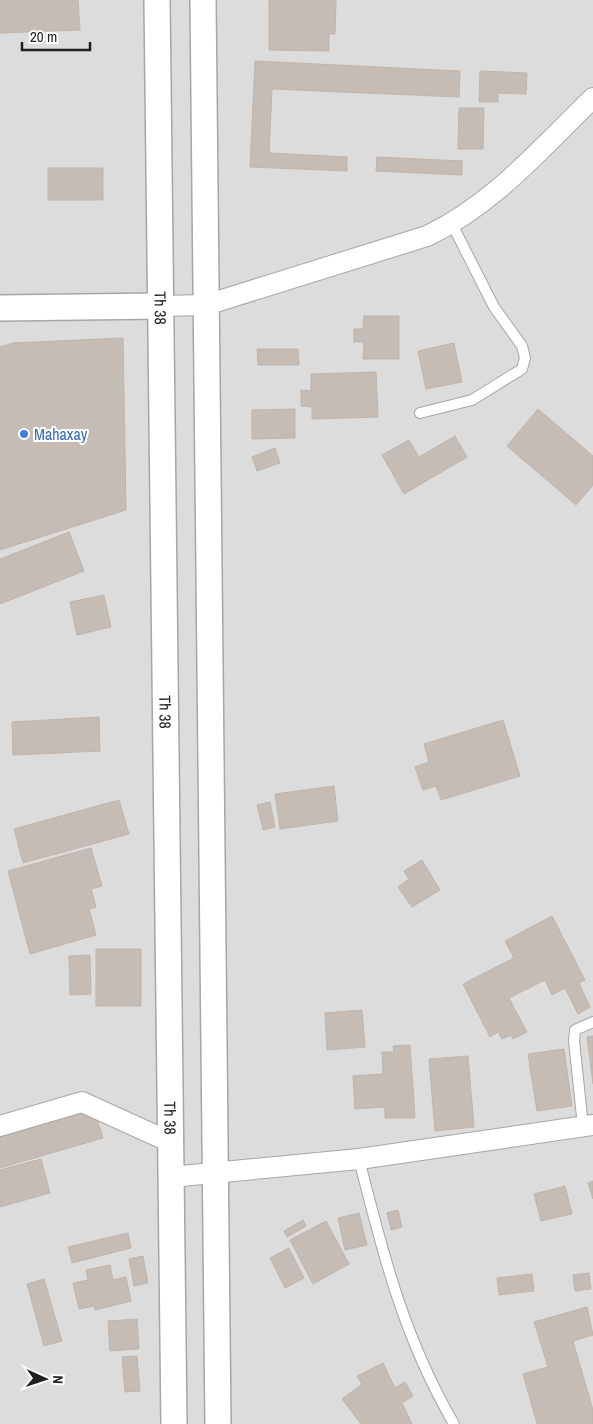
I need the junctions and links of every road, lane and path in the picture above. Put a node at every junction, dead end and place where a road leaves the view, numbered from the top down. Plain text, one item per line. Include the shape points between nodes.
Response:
1 (157, 0) edge
2 (203, 0) edge
3 (593, 98) edge
4 (452, 224) junction
5 (206, 305) junction
6 (161, 306) junction
7 (0, 308) edge
8 (420, 413) dead end
9 (593, 1022) edge
10 (0, 1126) edge
11 (588, 1126) edge
12 (170, 1142) junction
13 (359, 1159) junction
14 (215, 1173) junction
15 (171, 1177) junction
16 (174, 1424) edge
17 (218, 1424) edge
18 (454, 1424) edge

1 - 6 street, Th 38
2 - 5 street
3 - 4 street via 483,203
4 - 5 street via 427,236
4 - 8 lane via 494,307 522,346 525,358 522,369 472,400
5 - 6 street
5 - 14 street
6 - 7 street
6 - 12 street, Th 38
9 - 11 lane via 575,1030 574,1041
10 - 12 street via 82,1102
11 - 13 street
12 - 15 street, Th 38
13 - 14 street
13 - 18 lane via 384,1260 400,1309 436,1392
14 - 15 street
14 - 17 street
15 - 16 street, Th 38

